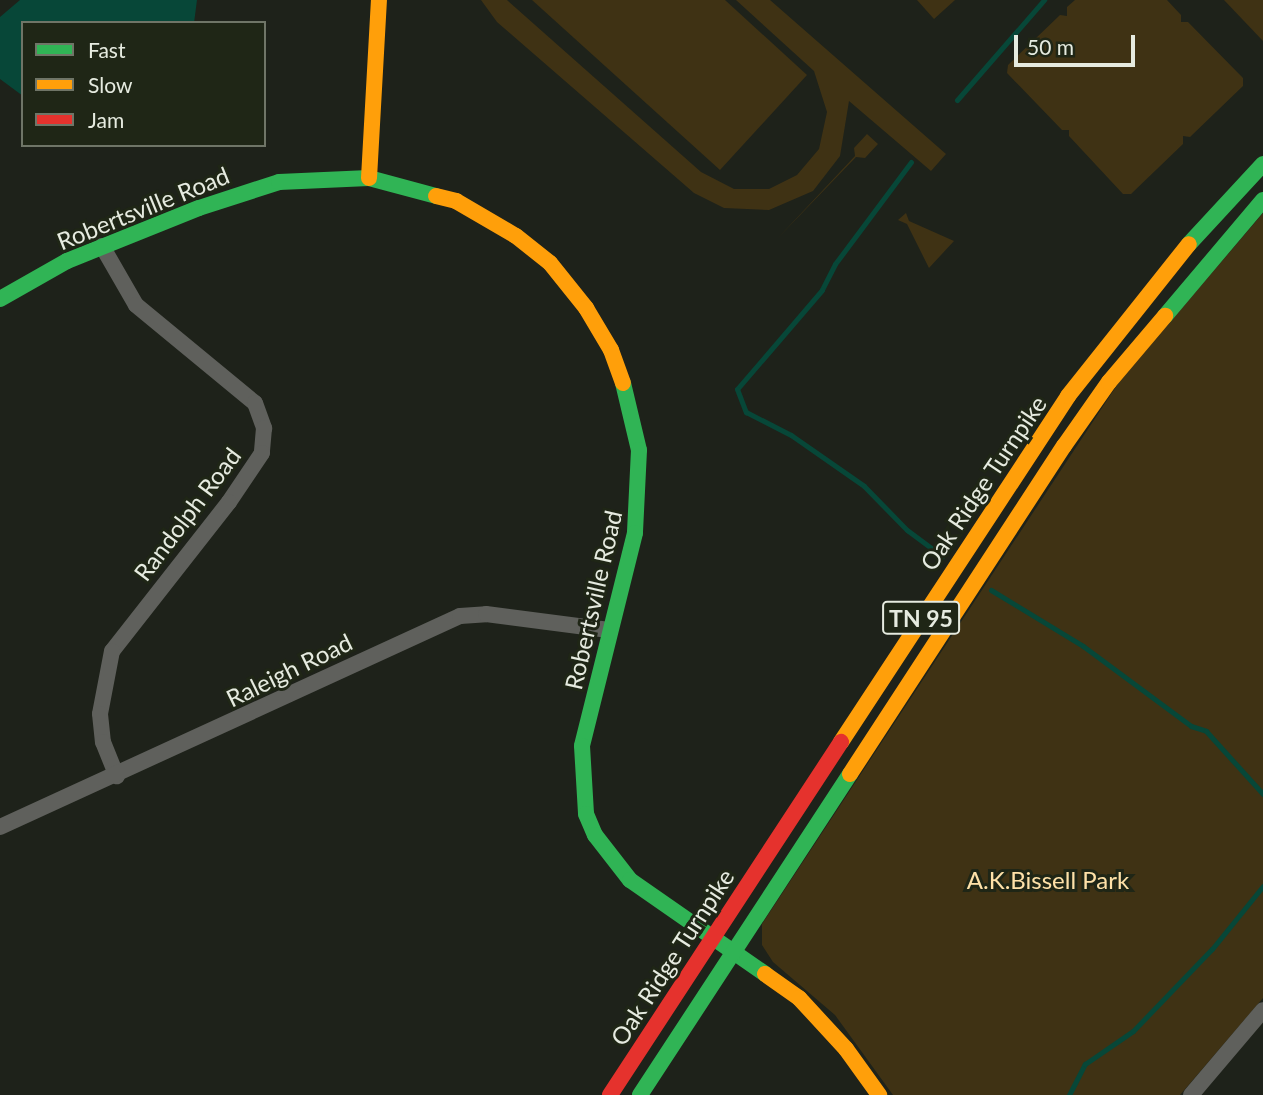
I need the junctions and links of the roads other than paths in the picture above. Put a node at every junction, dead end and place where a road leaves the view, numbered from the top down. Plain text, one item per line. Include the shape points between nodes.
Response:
1 (379, 0) edge
2 (1263, 164) edge
3 (369, 178) junction
4 (1263, 200) edge
5 (102, 246) junction
6 (0, 299) edge
7 (609, 630) junction
8 (117, 776) junction
9 (0, 827) edge
10 (712, 937) junction
11 (733, 952) junction
12 (1263, 1010) edge
13 (610, 1095) edge
14 (640, 1095) edge
15 (879, 1095) edge
16 (1191, 1095) edge

1 - 3 main road
2 - 10 main road, Oak Ridge Turnpike / TN 95 via 1195,237 1068,396
3 - 5 main road, Robertsville Road via 279,182
3 - 7 main road, Robertsville Road via 456,201 516,236 567,283 611,350 630,400 639,450 640,492 635,533
4 - 11 main road, Oak Ridge Turnpike / TN 95 via 1214,253 1094,404
5 - 6 main road, Robertsville Road
5 - 8 street, Randolph Road via 136,305 255,402 264,428 262,453 229,502 112,651 100,714 103,742
7 - 8 street, Raleigh Road via 486,614 460,616
7 - 10 main road, Robertsville Road via 582,746 586,814 595,835 630,880
8 - 9 street, Raleigh Road
10 - 11 main road, Robertsville Road
10 - 13 main road, Oak Ridge Turnpike / TN 95
11 - 14 main road, Oak Ridge Turnpike / TN 95
11 - 15 main road, Robertsville Road via 816,1014
12 - 16 street

